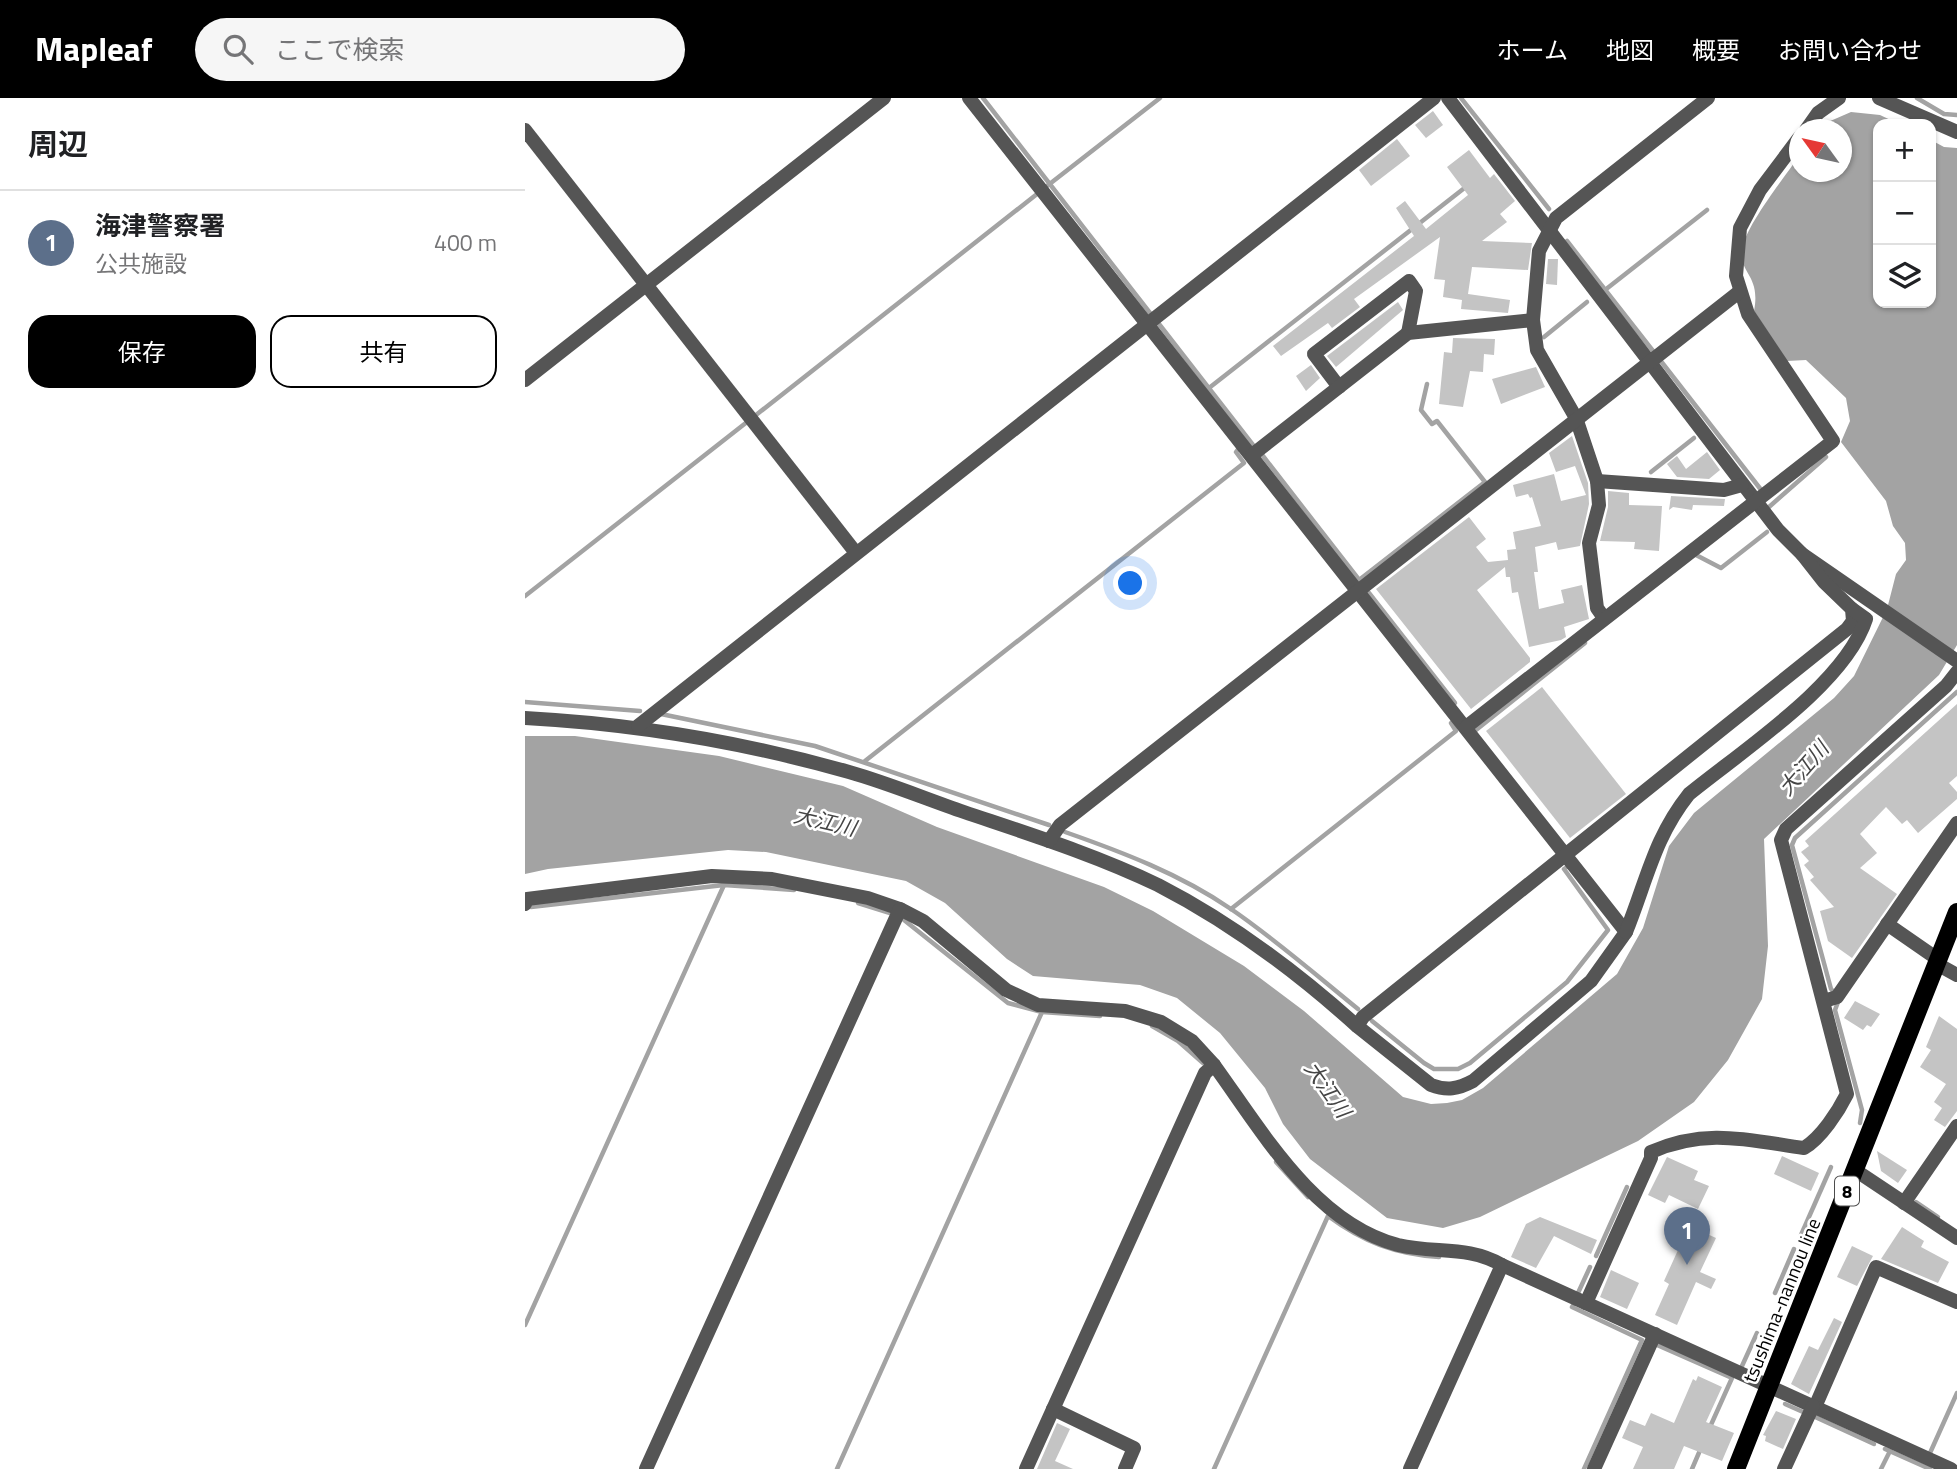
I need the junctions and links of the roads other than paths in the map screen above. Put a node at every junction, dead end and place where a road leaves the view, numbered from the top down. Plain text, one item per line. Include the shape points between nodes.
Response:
1 (884, 98) edge
2 (969, 98) edge
3 (1434, 98) edge
4 (1448, 98) edge
5 (1708, 98) edge
6 (1839, 98) edge
7 (1879, 98) edge
8 (1813, 119) edge
9 (525, 130) edge
10 (1957, 132) edge
11 (1789, 152) edge
12 (1549, 232) junction
13 (646, 285) junction
14 (1739, 292) junction
15 (1533, 320) junction
16 (1146, 324) junction
17 (1408, 333) junction
18 (1647, 362) junction
19 (525, 380) edge
20 (1339, 387) junction
21 (1576, 418) junction
22 (1252, 456) junction
23 (1597, 481) junction
24 (1742, 485) junction
25 (1755, 502) junction
26 (856, 553) junction
27 (1803, 554) junction
28 (1360, 592) junction
29 (1852, 609) junction
30 (1604, 618) junction
31 (1957, 661) edge
32 (1957, 672) edge
33 (525, 718) edge
34 (638, 726) junction
35 (1466, 727) junction
36 (1957, 823) edge
37 (1049, 841) junction
38 (1567, 856) junction
39 (526, 901) edge
40 (900, 909) junction
41 (1957, 912) edge
42 (1887, 925) junction
43 (1626, 932) junction
44 (1938, 962) junction
45 (1957, 975) edge
46 (1824, 1001) junction
47 (1357, 1026) junction
48 (1214, 1065) junction
49 (1957, 1126) edge
50 (1855, 1170) junction
51 (1904, 1203) junction
52 (1957, 1238) edge
53 (1502, 1265) junction
54 (1957, 1302) edge
55 (1586, 1303) junction
56 (1655, 1334) junction
57 (1769, 1386) junction
58 (1814, 1406) junction
59 (1053, 1409) junction
60 (646, 1469) edge
61 (1026, 1469) edge
62 (1125, 1469) edge
63 (1410, 1469) edge
64 (1594, 1469) edge
65 (1736, 1469) edge
66 (1784, 1469) edge
67 (1951, 1469) edge

1 - 13 street
2 - 16 street
3 - 16 street
4 - 12 street
5 - 12 street via 1556,218
6 - 8 street
7 - 10 street
9 - 13 street
11 - 14 street via 1760,190 1740,229 1735,261
12 - 15 street via 1539,251
12 - 18 street
13 - 19 street
13 - 26 street
14 - 18 street
14 - 25 street via 1748,314 1833,442
15 - 17 street
15 - 21 street via 1537,350
16 - 22 street
16 - 26 street
17 - 20 street
17 - 20 street via 1416,291 1409,281 1314,354
18 - 21 street
18 - 24 street
20 - 22 street
21 - 23 street
21 - 28 street
22 - 28 street
23 - 24 street via 1724,490
23 - 30 street via 1599,505 1589,543 1597,608
24 - 25 street
25 - 27 street
25 - 30 street
26 - 34 street
27 - 29 street
27 - 31 street
28 - 35 street
28 - 37 street via 1060,825
29 - 38 street via 1853,621 1847,629
29 - 43 street via 1866,619 1855,647 1834,673 1689,793 1671,816
30 - 35 street
32 - 46 street via 1786,829 1781,840
33 - 34 street
34 - 37 street via 769,751 852,773
35 - 38 street
36 - 42 street
37 - 47 street via 1129,872 1196,906 1247,939
38 - 43 street
38 - 47 street
39 - 40 street via 712,876 772,879
40 - 48 street via 923,921 1006,990 1038,1005 1125,1011 1161,1022 1192,1041
40 - 60 street
41 - 44 main road, tsushima-nannou line / 8
42 - 44 street
42 - 46 street via 1837,997
43 - 47 street via 1591,981 1462,1087 1431,1086
44 - 45 street
44 - 50 main road, tsushima-nannou line / 8
46 - 55 street via 1847,1094 1812,1143 1804,1148 1701,1136 1651,1152
48 - 53 street via 1282,1161 1362,1231 1397,1244 1463,1250
48 - 59 street via 1205,1073
49 - 51 street
50 - 51 street
50 - 57 main road, tsushima-nannou line / 8
51 - 52 street
53 - 55 street
53 - 63 street
54 - 58 street via 1876,1267
55 - 56 street
56 - 57 street
56 - 64 street
57 - 58 street
57 - 65 main road, tsushima-nannou line / 8
58 - 66 street
58 - 67 street
59 - 61 street
59 - 62 street via 1134,1448

